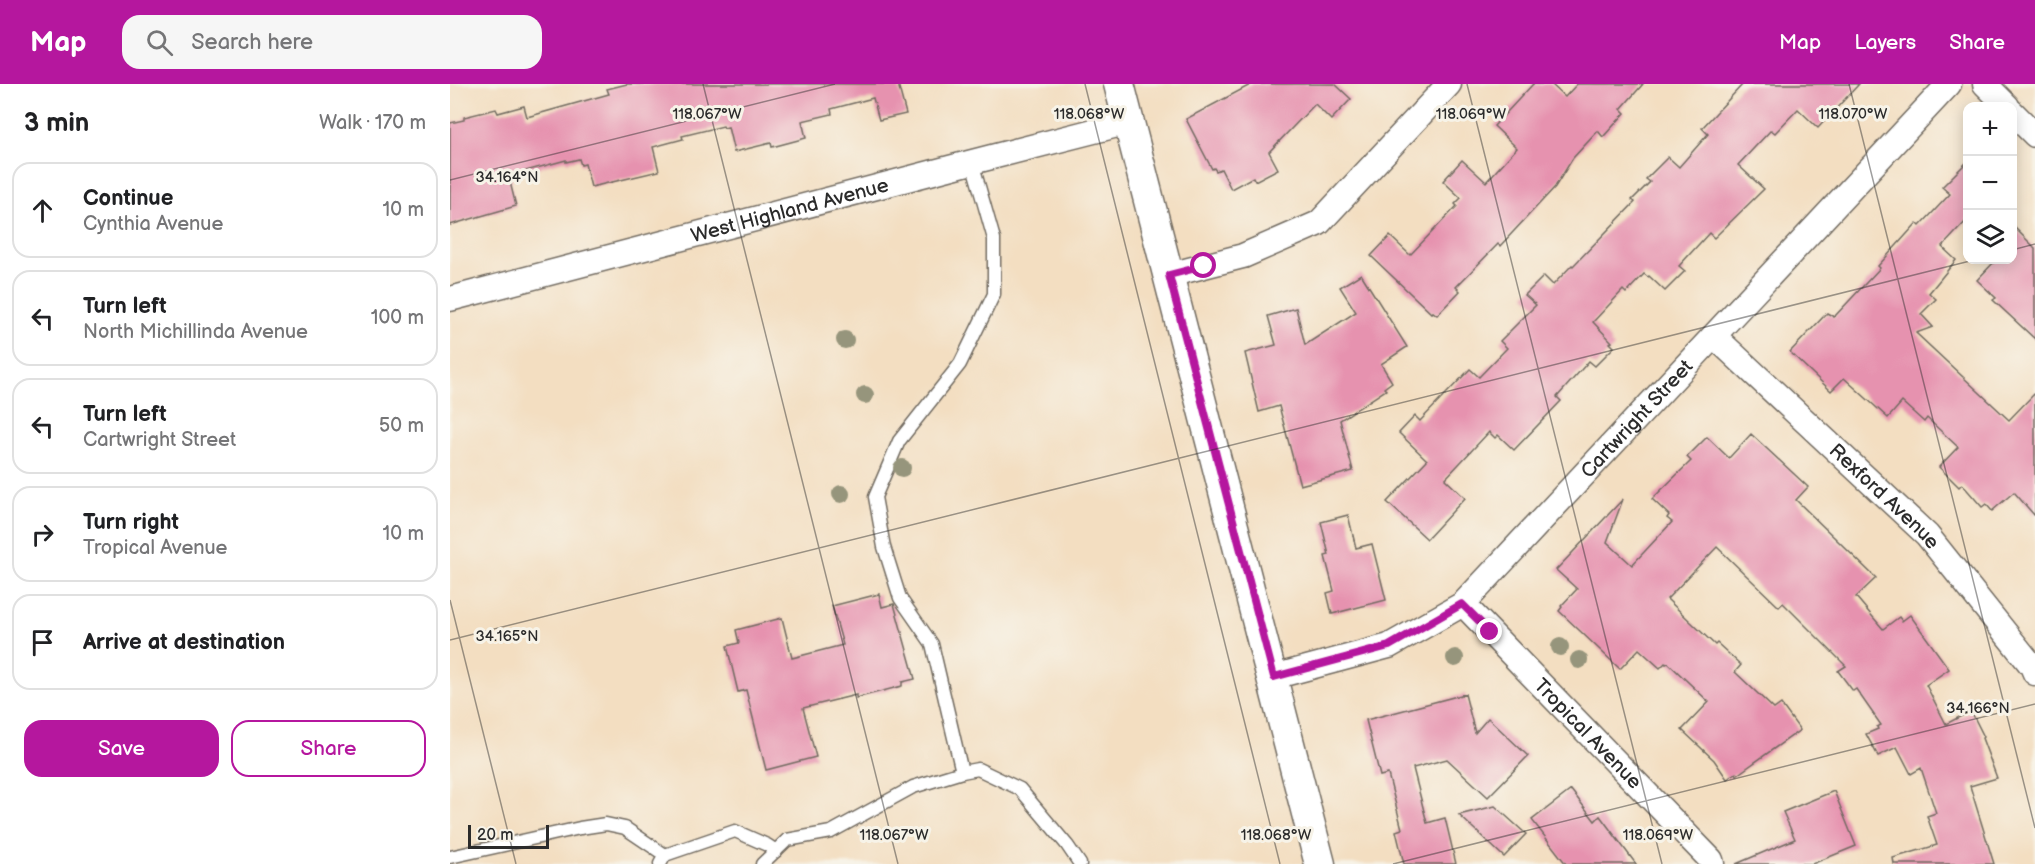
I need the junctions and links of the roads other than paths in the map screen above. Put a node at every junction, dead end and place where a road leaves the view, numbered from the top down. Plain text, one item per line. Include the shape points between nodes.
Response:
1 (1119, 84) edge
2 (1449, 84) edge
3 (1949, 84) edge
4 (1985, 84) edge
5 (2003, 102) edge
6 (2017, 116) edge
7 (1129, 122) junction
8 (2035, 135) edge
9 (972, 162) junction
10 (1169, 275) junction
11 (450, 299) edge
12 (1714, 336) junction
13 (1462, 604) junction
14 (2035, 674) edge
15 (1274, 677) junction
16 (962, 772) junction
17 (776, 851) junction
18 (450, 857) edge
19 (663, 860) edge
20 (762, 864) edge
21 (1080, 864) edge
22 (1320, 864) edge
23 (1712, 864) edge

1 - 7 street
2 - 10 street via 1319,223 1243,256
3 - 12 street, Cartwright Street
4 - 5 street
6 - 8 street
7 - 9 street, West Highland Avenue
7 - 10 street
9 - 11 street, West Highland Avenue
9 - 16 lane via 994,239 994,294 960,364 899,441 875,497 884,547 900,598 932,644
10 - 15 street
12 - 13 street, Cartwright Street
12 - 14 street, Rexford Avenue via 1927,535
13 - 15 street, Cartwright Street via 1389,646
13 - 23 street, Tropical Avenue
15 - 22 street
16 - 17 lane via 914,787 831,832 786,840
16 - 21 lane via 978,769 1020,789
17 - 19 lane via 735,831
17 - 20 lane
18 - 19 lane via 606,824 625,828

